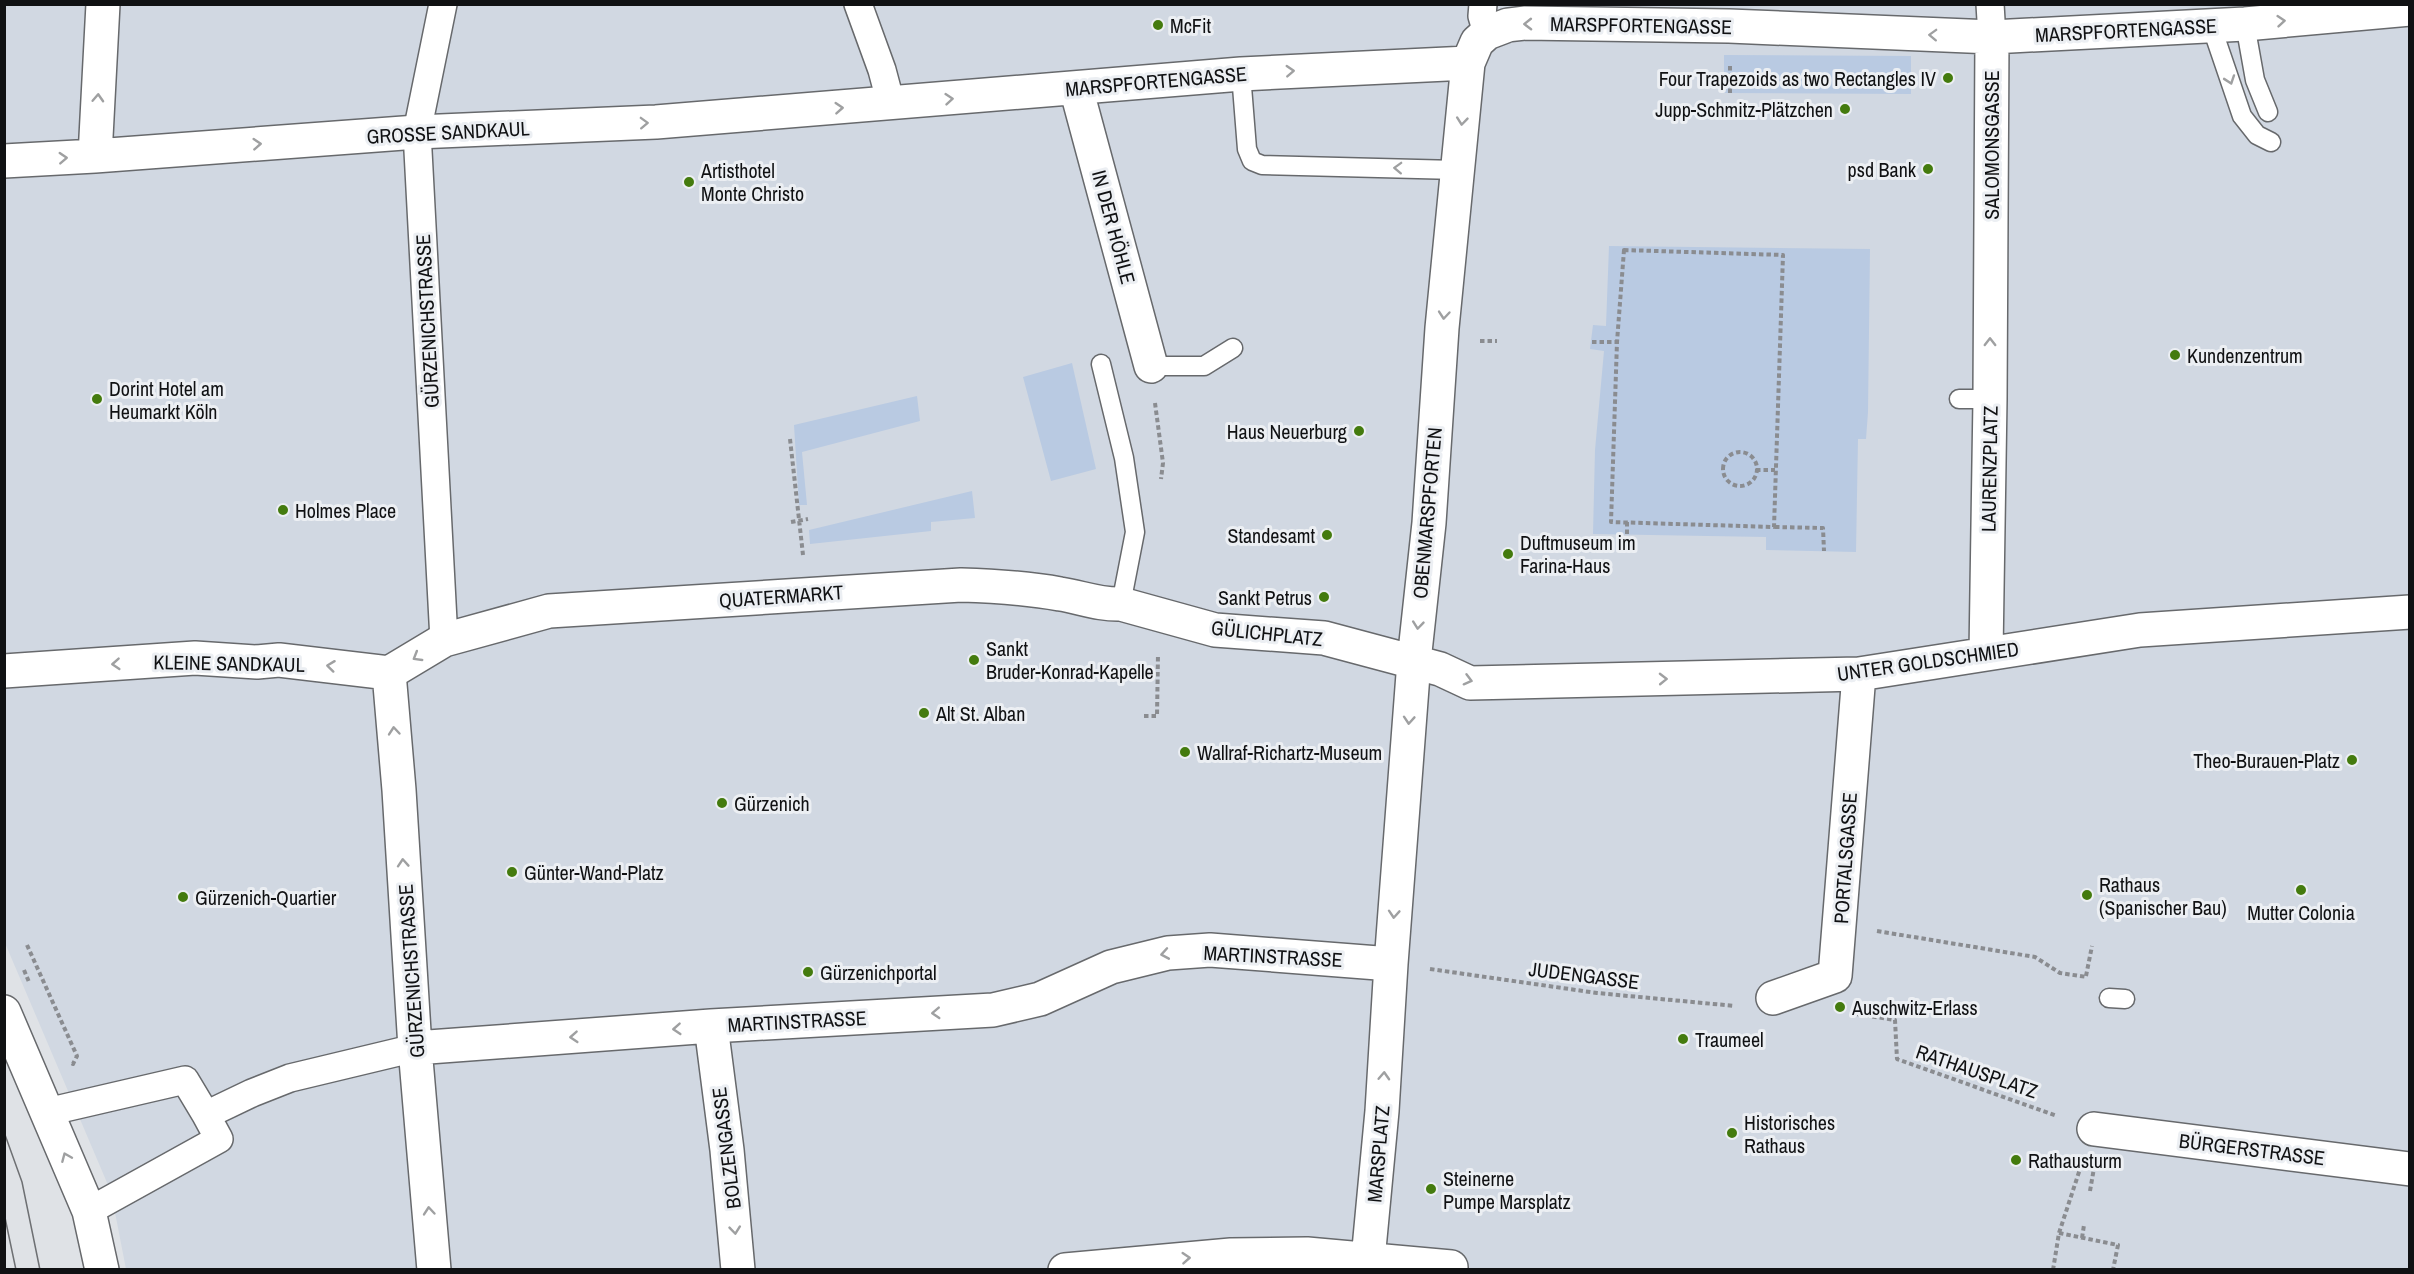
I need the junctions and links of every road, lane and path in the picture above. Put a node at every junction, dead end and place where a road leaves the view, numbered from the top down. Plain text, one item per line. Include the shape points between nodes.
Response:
1 (103, 4) edge
2 (443, 4) edge
3 (858, 4) edge
4 (1990, 4) edge
5 (2409, 9) edge
6 (1485, 19) edge
7 (2245, 24) junction
8 (2211, 25) junction
9 (1992, 37) junction
10 (1468, 63) junction
11 (1241, 74) junction
12 (1076, 88) junction
13 (891, 104) junction
14 (2268, 112) dead end
15 (417, 132) junction
16 (2271, 142) dead end
17 (94, 156) junction
18 (4, 161) edge
19 (1456, 170) junction
20 (1990, 285) joint
21 (1592, 342) dead end
22 (1617, 342) junction
23 (1233, 348) dead end
24 (1101, 364) dead end
25 (1151, 366) joint
26 (790, 439) dead end
27 (1756, 470) junction
28 (1775, 470) junction
29 (808, 519) dead end
30 (800, 520) junction
31 (791, 522) dead end
32 (1627, 522) junction
33 (1774, 527) junction
34 (1628, 535) dead end
35 (1824, 551) dead end
36 (806, 594) junction
37 (1121, 604) junction
38 (2409, 612) edge
39 (444, 640) junction
40 (1986, 653) junction
41 (1413, 661) junction
42 (4, 671) edge
43 (389, 673) junction
44 (1859, 674) junction
45 (1157, 682) dead end
46 (1144, 716) dead end
47 (1840, 925) junction
48 (27, 945) dead end
49 (2092, 946) dead end
50 (1391, 964) junction
51 (2086, 976) junction
52 (2095, 978) dead end
53 (1773, 998) joint
54 (4, 1012) edge
55 (1849, 1013) dead end
56 (711, 1026) junction
57 (415, 1048) junction
58 (66, 1061) dead end
59 (47, 1112) junction
60 (206, 1115) junction
61 (2094, 1129) junction
62 (2409, 1169) edge
63 (88, 1211) junction
64 (2084, 1225) dead end
65 (2059, 1233) junction
66 (2082, 1238) junction
67 (1367, 1265) edge
68 (1455, 1268) edge
69 (102, 1269) edge
70 (434, 1269) edge
71 (738, 1269) edge
72 (1065, 1269) edge
73 (2053, 1269) edge
74 (2113, 1269) edge

17 -> 1 street
2 - 15 street, GÜRZENICHSTRASSE
3 - 13 street
4 - 9 street, SALOMONSGASSE
7 -> 5 street, MARSPFORTENGASSE
9 -> 6 street, MARSPFORTENGASSE via 1729,26 1508,25
6 - 10 street, MARSPFORTENGASSE
7 - 8 street, MARSPFORTENGASSE
7 - 14 lane via 2255,80
8 - 9 street, MARSPFORTENGASSE
8 -> 16 lane via 2242,116 2257,135
9 - 20 street, SALOMONSGASSE
11 -> 10 street, MARSPFORTENGASSE
10 -> 19 street, OBENMARSPFORTEN
11 - 12 street, MARSPFORTENGASSE
19 -> 11 lane via 1262,165 1252,161 1247,149
13 -> 12 street, MARSPFORTENGASSE
12 - 25 street, IN DER HÖHLE
15 -> 13 street, GROSSE SANDKAUL via 656,122
17 -> 15 street, GROSSE SANDKAUL
15 - 39 street, GÜRZENICHSTRASSE
18 -> 17 street, GROSSE SANDKAUL
19 -> 41 street, OBENMARSPFORTEN via 1429,523
40 -> 20 street, LAURENZPLATZ via 1975,399
21 - 22 path
22 - 28 path via 1624,250 1783,255
22 - 32 path via 1611,522
23 - 25 lane via 1204,366
24 - 37 lane via 1124,458 1135,532
26 - 30 path
27 - 27 path via 1751,456 1741,452 1730,456 1723,470 1727,480 1742,486 1751,481
27 - 28 path
28 - 33 path
29 - 30 path
30 - 31 path
30 - 36 path
32 - 33 path
32 - 34 path
33 - 35 path via 1823,528
36 - 37 street, QUATERMARKT via 1011,586
36 - 39 street, QUATERMARKT via 549,611
37 - 41 street, GÜLICHPLATZ via 1215,630 1324,638
38 - 40 street, UNTER GOLDSCHMIED via 2140,630
39 -> 43 street
40 - 44 street, UNTER GOLDSCHMIED
41 -> 44 street, UNTER GOLDSCHMIED via 1470,683
41 -> 50 street, OBENMARSPFORTEN
43 -> 42 street, KLEINE SANDKAUL via 279,660 195,658
57 -> 43 street, GÜRZENICHSTRASSE
44 - 47 street, PORTALSGASSE
45 - 46 path via 1157,716
47 - 51 path via 2035,957 2060,973
47 - 53 street, PORTALSGASSE via 1835,976
48 - 58 path via 77,1056 73,1064
49 - 51 path
50 - 53 path, JUDENGASSE via 1597,993 1754,1008
50 -> 56 street, MARTINSTRASSE via 1210,950 1168,953 1111,967 1040,999 993,1010
67 -> 50 street, MARSPLATZ
51 - 52 path
54 - 59 street
55 - 61 path, RATHAUSPLATZ via 1895,1020 1898,1059
56 -> 57 street, MARTINSTRASSE
56 -> 71 street, BOLZENGASSE
57 - 60 street, MARTINSTRASSE via 290,1078
70 -> 57 street, GÜRZENICHSTRASSE
59 - 60 street via 185,1080
63 -> 59 street
60 - 63 street via 219,1139
61 - 62 street, BÜRGERSTRASSE
61 - 65 path
63 - 69 street
64 - 66 path
65 - 66 path
65 - 73 path
66 - 74 path via 2118,1245
67 - 68 street
72 -> 67 street via 1231,1255 1306,1254

